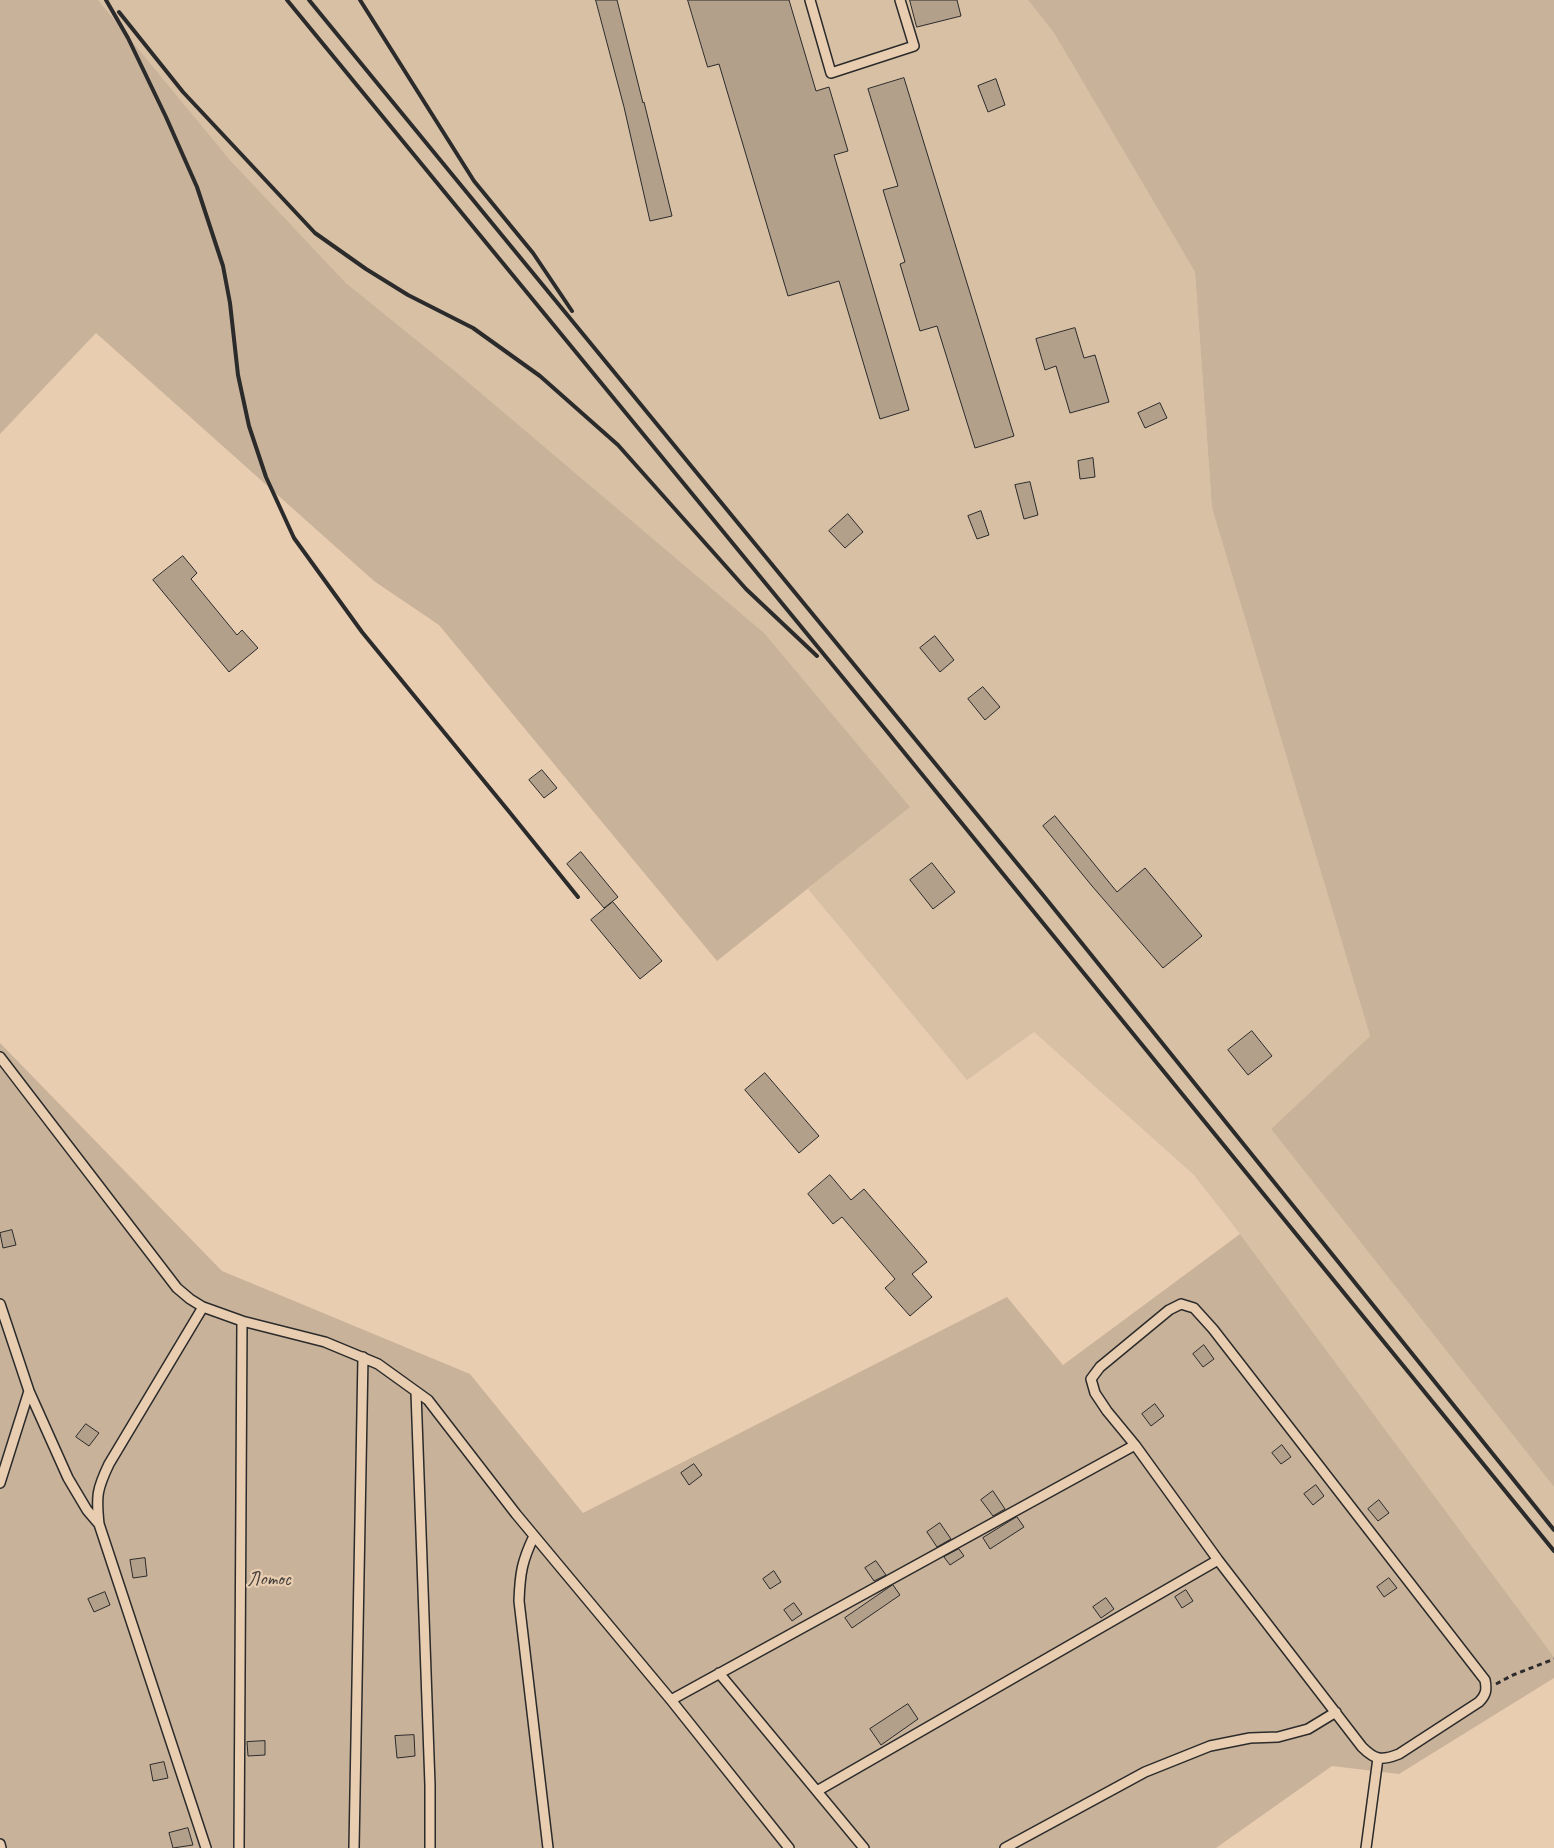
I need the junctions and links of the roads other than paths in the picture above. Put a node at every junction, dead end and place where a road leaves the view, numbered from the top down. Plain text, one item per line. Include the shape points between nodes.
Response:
1 (810, 0) edge
2 (900, 0) edge
3 (0, 1057) edge
4 (0, 1304) edge
5 (203, 1307) junction
6 (242, 1321) junction
7 (363, 1358) junction
8 (29, 1391) junction
9 (416, 1392) junction
10 (1135, 1444) junction
11 (0, 1483) edge
12 (99, 1524) junction
13 (534, 1536) junction
14 (1218, 1560) junction
15 (719, 1674) junction
16 (671, 1700) junction
17 (1336, 1712) junction
18 (1378, 1758) junction
19 (817, 1792) junction
20 (0, 1844) edge
21 (1, 1848) edge
22 (206, 1848) edge
23 (239, 1848) edge
24 (354, 1848) edge
25 (430, 1848) edge
26 (548, 1848) edge
27 (789, 1848) edge
28 (864, 1848) edge
29 (1005, 1848) edge
30 (1366, 1848) edge

1 - 2 lane via 831,74 914,46
3 - 5 lane via 177,1288
4 - 8 lane
5 - 6 lane
5 - 12 lane via 99,1484 96,1499
6 - 7 lane via 325,1342
6 - 23 lane
7 - 9 lane via 378,1364
7 - 24 lane
8 - 11 lane
8 - 12 lane via 68,1478
9 - 13 lane via 428,1400
9 - 25 lane
10 - 14 lane
10 - 15 lane
10 - 18 lane via 1107,1411 1095,1393 1091,1379 1100,1367 1169,1310 1182,1304 1194,1308 1485,1680 1487,1689 1479,1702 1399,1754
12 - 22 lane
13 - 16 lane
13 - 26 lane via 520,1575 519,1601
14 - 17 lane
14 - 19 lane
15 - 16 lane
15 - 19 lane
16 - 27 lane
17 - 18 lane via 1362,1747
17 - 29 lane via 1308,1729 1278,1738 1250,1738 1210,1746 1145,1772
18 - 30 lane
19 - 28 lane
20 - 21 lane

